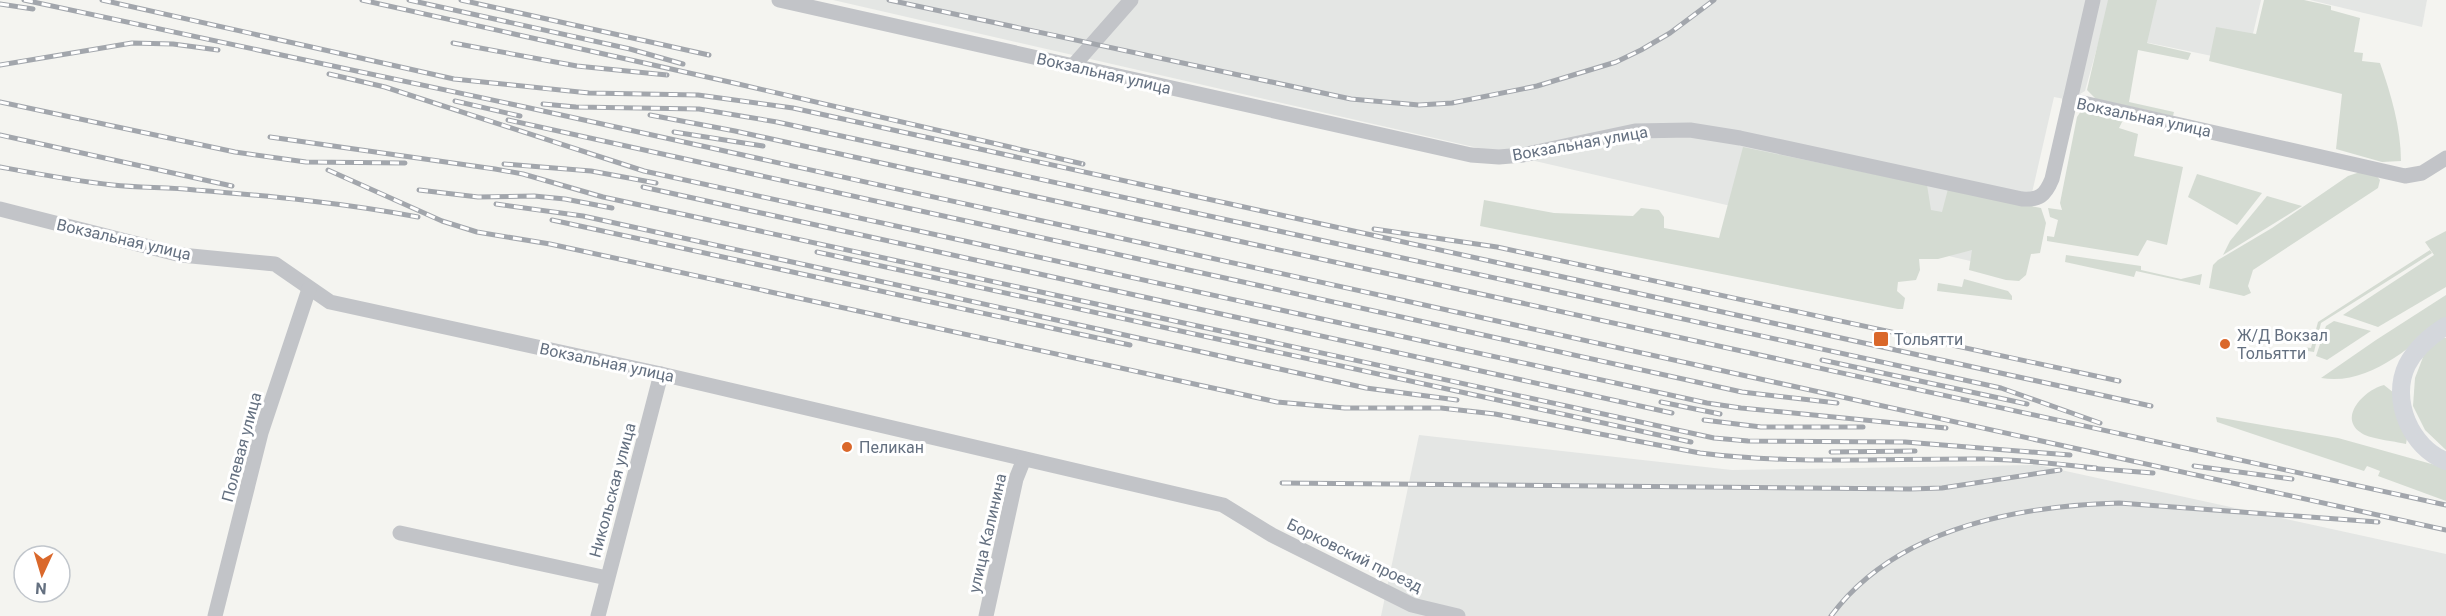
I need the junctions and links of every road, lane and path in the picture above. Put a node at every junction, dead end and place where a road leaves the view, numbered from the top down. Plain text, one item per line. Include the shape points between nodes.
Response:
1 (779, 0) edge
2 (1131, 0) edge
3 (2093, 0) edge
4 (1073, 66) junction
5 (2070, 100) junction
6 (2446, 158) edge
7 (0, 209) edge
8 (309, 289) junction
9 (2445, 327) edge
10 (662, 374) junction
11 (2439, 458) edge
12 (1024, 459) junction
13 (1223, 505) joint
14 (400, 534) dead end
15 (607, 578) junction
16 (215, 616) edge
17 (598, 616) edge
18 (986, 616) edge
19 (1458, 616) edge

1 - 4 street, Вокзальная улица
2 - 4 street
3 - 5 street
4 - 5 street, Вокзальная улица via 1471,155 1523,155 1635,131 1690,130 2022,200 2041,198 2048,190
5 - 6 street, Вокзальная улица via 2405,176 2422,173
7 - 8 street, Вокзальная улица via 181,255 275,264
8 - 10 street, Вокзальная улица via 330,302
8 - 16 street, Полевая улица via 261,434
9 - 11 main road via 2419,346 2407,366 2401,393 2403,408 2418,442
10 - 12 street, Вокзальная улица
10 - 15 street, Никольская улица
12 - 13 street, Вокзальная улица
12 - 18 street, улица Калинина via 1016,479
13 - 19 street, Борковский проезд via 1272,535 1412,605
14 - 15 street
15 - 17 street, Никольская улица

